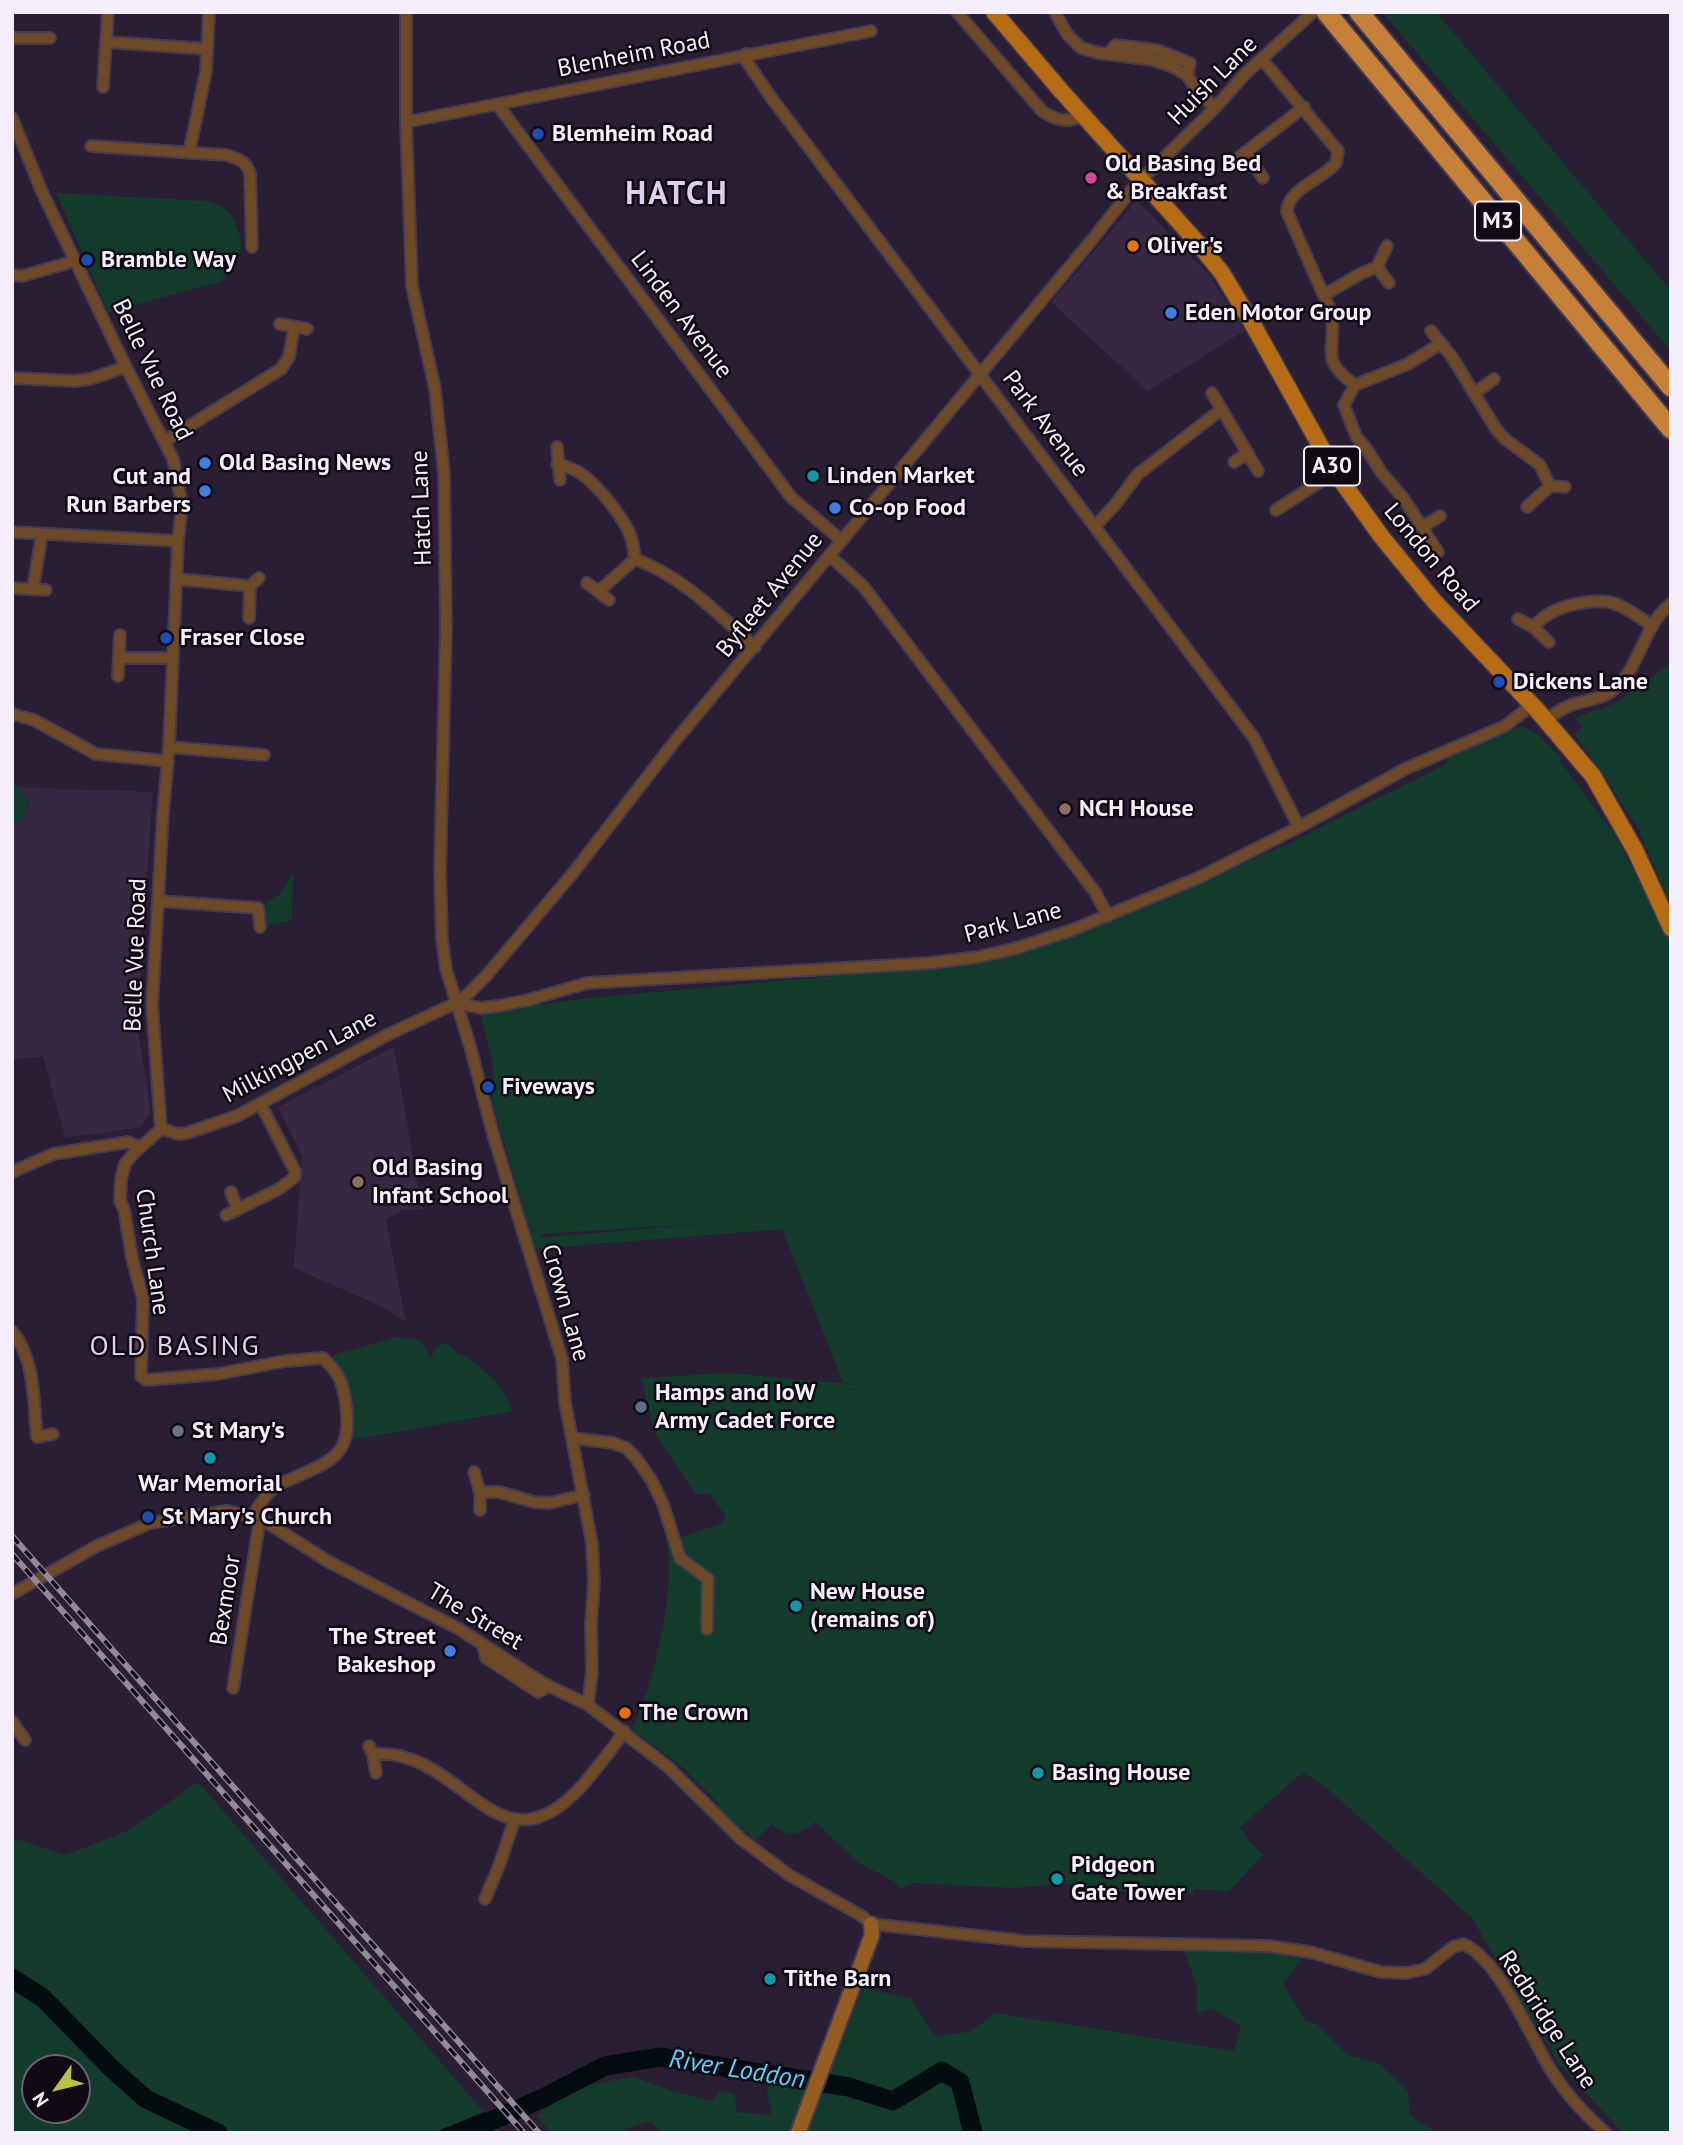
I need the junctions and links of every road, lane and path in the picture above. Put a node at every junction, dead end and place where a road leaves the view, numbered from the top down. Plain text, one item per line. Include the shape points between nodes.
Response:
1 (108, 12) edge
2 (209, 12) edge
3 (406, 12) edge
4 (957, 12) edge
5 (994, 12) edge
6 (1055, 12) edge
7 (1313, 12) edge
8 (1326, 12) edge
9 (1359, 12) edge
10 (871, 31) dead end
11 (12, 38) edge
12 (107, 42) junction
13 (207, 49) junction
14 (41, 51) dead end
15 (746, 54) junction
16 (1262, 59) junction
17 (103, 87) dead end
18 (497, 104) junction
19 (1304, 107) junction
20 (1214, 108) junction
21 (1082, 114) junction
22 (12, 118) edge
23 (407, 122) junction
24 (91, 146) dead end
25 (1246, 152) junction
26 (189, 153) junction
27 (1233, 162) dead end
28 (1263, 178) dead end
29 (1142, 179) junction
30 (1387, 246) dead end
31 (252, 247) dead end
32 (75, 261) junction
33 (1377, 267) junction
34 (12, 275) edge
35 (1390, 283) dead end
36 (1324, 295) junction
37 (280, 324) dead end
38 (294, 328) junction
39 (307, 329) dead end
40 (1431, 331) dead end
41 (1440, 344) junction
42 (126, 367) junction
43 (981, 374) junction
44 (12, 379) edge
45 (1494, 379) dead end
46 (1355, 385) junction
47 (1671, 387) edge
48 (1212, 393) dead end
49 (1475, 393) junction
50 (1222, 409) junction
51 (1671, 429) edge
52 (165, 441) junction
53 (557, 447) dead end
54 (1248, 453) junction
55 (1234, 462) dead end
56 (557, 464) junction
57 (1258, 471) dead end
58 (1335, 472) junction
59 (560, 480) dead end
60 (1550, 486) junction
61 (1565, 487) dead end
62 (1527, 507) dead end
63 (1276, 510) dead end
64 (1440, 516) dead end
65 (1095, 526) junction
66 (1422, 527) junction
67 (12, 532) edge
68 (41, 534) junction
69 (178, 541) junction
70 (842, 541) junction
71 (1438, 552) dead end
72 (830, 556) junction
73 (635, 559) junction
74 (259, 578) dead end
75 (176, 579) junction
76 (587, 583) dead end
77 (250, 586) junction
78 (13, 588) edge
79 (33, 588) junction
80 (46, 590) dead end
81 (599, 591) junction
82 (609, 600) dead end
83 (1671, 604) edge
84 (249, 618) dead end
85 (1518, 619) dead end
86 (1653, 626) junction
87 (1533, 627) junction
88 (120, 635) dead end
89 (1549, 642) dead end
90 (755, 647) junction
91 (119, 658) junction
92 (172, 658) junction
93 (118, 676) dead end
94 (1532, 705) junction
95 (12, 714) edge
96 (1546, 721) junction
97 (169, 747) junction
98 (264, 755) dead end
99 (167, 761) junction
100 (1299, 827) junction
101 (158, 901) junction
102 (1108, 916) junction
103 (260, 927) dead end
104 (1671, 928) edge
105 (456, 1003) junction
106 (261, 1105) junction
107 (161, 1129) junction
108 (139, 1147) junction
109 (12, 1172) edge
110 (231, 1192) dead end
111 (238, 1210) junction
112 (226, 1215) dead end
113 (12, 1332) edge
114 (53, 1434) dead end
115 (572, 1438) junction
116 (474, 1472) dead end
117 (480, 1492) junction
118 (584, 1495) junction
119 (480, 1510) dead end
120 (256, 1517) junction
121 (12, 1594) edge
122 (707, 1629) dead end
123 (233, 1688) dead end
124 (588, 1705) junction
125 (12, 1721) edge
126 (624, 1731) junction
127 (25, 1740) dead end
128 (376, 1773) dead end
129 (514, 1821) junction
130 (485, 1899) dead end
131 (871, 1924) junction
132 (798, 2133) edge
133 (1606, 2133) edge

1 - 12 street
2 - 13 street
3 - 23 street, Hatch Lane
4 - 21 street via 1042,111 1067,121
5 - 21 main road, London Road / A30
6 - 20 street via 1081,48 1171,66 1187,75
7 - 16 street, Huish Lane
8 - 51 highway, M3
9 - 47 highway, M3
10 - 15 street, Blenheim Road
11 - 14 street via 45,38
12 - 13 street
12 - 17 street
13 - 26 street
15 - 18 street, Blenheim Road
15 - 43 street, Park Avenue via 770,96
16 - 19 street
16 - 20 street, Huish Lane
18 - 23 street, Blenheim Road
18 - 70 street, Linden Avenue via 791,497
19 - 25 street
19 - 36 street via 1338,151 1332,168 1287,204
20 - 29 street, Huish Lane
21 - 29 main road, London Road / A30
22 - 32 street, Belle Vue Road
23 - 105 street, Hatch Lane via 412,286 435,389 444,473 440,910 446,969
24 - 26 street
25 - 27 street
25 - 28 street
26 - 31 street via 226,155 248,166 252,186 247,219
29 - 43 street, Byfleet Avenue
29 - 58 main road, London Road / A30 via 1229,285
30 - 33 street
32 - 34 street
32 - 42 street, Belle Vue Road
33 - 35 street
33 - 36 street
36 - 46 street via 1334,328 1331,360
37 - 38 street
38 - 39 street
38 - 52 street via 289,357 281,369
40 - 41 street
41 - 46 street via 1408,364
41 - 49 street
42 - 44 street via 75,381
42 - 52 street, Belle Vue Road
43 - 65 street, Park Avenue
43 - 70 street, Byfleet Avenue
45 - 49 street
46 - 66 street via 1344,405 1347,417
48 - 50 street
49 - 60 street via 1496,429 1540,465
50 - 54 street
50 - 65 street via 1138,474
52 - 69 street, Belle Vue Road via 182,505
53 - 56 street
54 - 55 street
54 - 57 street
56 - 59 street
56 - 73 street via 585,476 623,521
58 - 63 street
58 - 94 main road, London Road / A30 via 1412,576
60 - 61 street
60 - 62 street
64 - 66 street
65 - 100 street, Park Avenue via 1254,738
66 - 71 street
67 - 68 street
68 - 69 street
68 - 79 street
69 - 75 street, Belle Vue Road
70 - 72 street, Byfleet Avenue
72 - 90 street, Byfleet Avenue
72 - 102 street via 863,586 1095,892
73 - 81 street
73 - 90 street via 685,586
74 - 77 street
75 - 77 street
75 - 92 street, Belle Vue Road
76 - 81 street
77 - 84 street
78 - 79 street
79 - 80 street
81 - 82 street
83 - 86 street
85 - 87 street
86 - 87 street via 1604,600 1557,608
86 - 96 street via 1616,688 1568,706
87 - 89 street
88 - 91 street
90 - 105 street, Byfleet Avenue via 573,873 486,976
91 - 92 street
91 - 93 street
92 - 97 street, Belle Vue Road
94 - 96 main road, London Road / A30
94 - 100 street, Park Lane via 1506,726 1407,768
95 - 99 street via 34,720 96,754
96 - 104 main road, London Road / A30 via 1604,792
97 - 98 street
97 - 99 street, Belle Vue Road
99 - 101 street, Belle Vue Road
100 - 102 street, Park Lane via 1198,878
101 - 103 street via 258,908
101 - 107 street, Belle Vue Road via 152,1005
102 - 105 street, Park Lane via 978,957 852,969 587,983 481,1009
105 - 106 street, Milkingpen Lane via 387,1035
105 - 115 street, Crown Lane via 562,1360
106 - 107 street, Milkingpen Lane via 187,1133
106 - 111 street via 295,1177
107 - 108 street, Church Lane
108 - 109 street via 128,1142 53,1154
108 - 120 street, Church Lane via 125,1164 120,1192 144,1298 141,1376 146,1380 218,1374 323,1358 337,1370 343,1388 346,1442 328,1461 276,1486 260,1504
110 - 111 street
111 - 112 street
113 - 114 street via 29,1361 37,1437
115 - 118 street, Crown Lane
115 - 122 street via 626,1448 644,1470 663,1504 680,1558 708,1579
116 - 117 street
117 - 118 street via 549,1503
117 - 119 street
118 - 124 street, Crown Lane via 594,1582
120 - 121 street, The Street via 227,1511 149,1523 97,1546
120 - 123 street, Bexmoor
120 - 124 street, The Street
124 - 126 street, The Street
125 - 127 street
126 - 129 street via 576,1795 545,1815
126 - 131 street, The Street via 741,1839 789,1875
128 - 129 street via 371,1750 423,1763 489,1810
129 - 130 street
131 - 132 street via 872,1935
131 - 133 street, Redbridge Lane via 1026,1941 1268,1946 1310,1952 1381,1972 1406,1973 1425,1969 1463,1944 1488,1964 1551,2071

